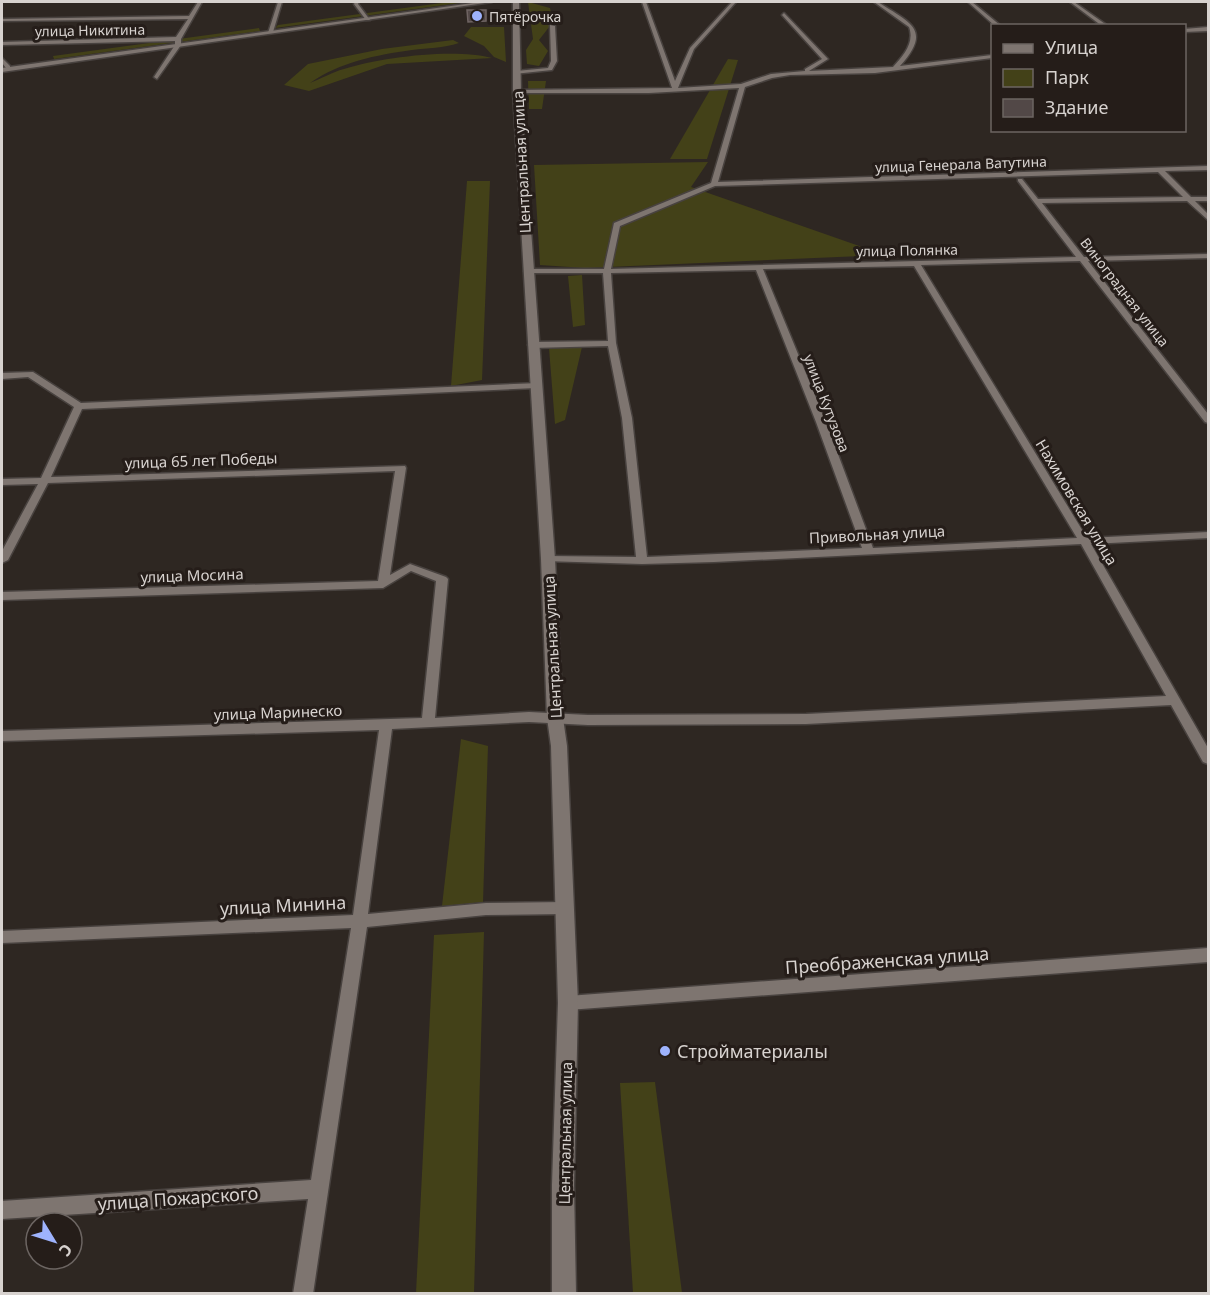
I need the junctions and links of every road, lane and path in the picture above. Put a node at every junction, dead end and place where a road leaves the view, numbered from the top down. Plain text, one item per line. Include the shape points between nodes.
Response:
1 (200, 2) edge
2 (280, 2) edge
3 (357, 2) edge
4 (489, 2) edge
5 (516, 2) edge
6 (644, 2) edge
7 (734, 2) edge
8 (876, 2) edge
9 (970, 2) edge
10 (1072, 2) edge
11 (784, 14) dead end
12 (190, 17) junction
13 (368, 19) junction
14 (2, 20) edge
15 (997, 24) edge
16 (1103, 24) edge
17 (552, 26) dead end
18 (1209, 29) edge
19 (1186, 31) edge
20 (270, 32) junction
21 (178, 42) junction
22 (2, 44) edge
23 (14, 44) junction
24 (991, 56) edge
25 (2, 58) edge
26 (5, 68) edge
27 (894, 69) junction
28 (803, 71) junction
29 (516, 73) junction
30 (157, 77) dead end
31 (742, 86) junction
32 (675, 88) junction
33 (517, 92) junction
34 (1209, 168) edge
35 (1159, 169) junction
36 (1020, 180) dead end
37 (714, 184) junction
38 (1190, 199) junction
39 (1209, 199) edge
40 (1038, 201) junction
41 (1209, 218) edge
42 (1209, 256) edge
43 (1082, 259) junction
44 (916, 263) junction
45 (758, 266) junction
46 (528, 271) junction
47 (607, 271) junction
48 (612, 344) junction
49 (532, 345) junction
50 (2, 376) edge
51 (536, 385) junction
52 (79, 406) junction
53 (1209, 420) edge
54 (45, 480) junction
55 (2, 482) edge
56 (1209, 535) edge
57 (1083, 541) junction
58 (868, 550) junction
59 (548, 559) junction
60 (2, 560) edge
61 (642, 561) junction
62 (383, 584) junction
63 (2, 596) edge
64 (1175, 700) junction
65 (555, 718) junction
66 (428, 722) junction
67 (386, 725) junction
68 (2, 736) edge
69 (1209, 759) edge
70 (565, 908) junction
71 (360, 921) junction
72 (2, 937) edge
73 (1209, 955) edge
74 (568, 1003) junction
75 (318, 1189) junction
76 (2, 1210) edge
77 (303, 1293) edge
78 (564, 1293) edge

1 - 12 street
2 - 20 street
3 - 13 street
4 - 13 main road
5 - 29 main road, Центральная улица
6 - 32 street
7 - 32 street via 692,48
8 - 27 street via 914,31 904,59
9 - 15 street
10 - 16 street
11 - 28 street via 825,59
12 - 14 street
12 - 21 street
13 - 20 main road
17 - 29 street via 554,61 550,69
18 - 19 street
20 - 21 main road
21 - 23 street, улица Никитина
21 - 26 main road
21 - 30 street
22 - 23 street, улица Никитина
23 - 25 street
24 - 27 street
25 - 26 street
27 - 28 street
28 - 31 street
29 - 33 main road, Центральная улица
31 - 32 street
31 - 37 street
32 - 33 street
33 - 46 main road, Центральная улица
34 - 35 street, улица Генерала Ватутина
35 - 37 street, улица Генерала Ватутина
35 - 38 street
36 - 40 street, Виноградная улица
37 - 47 street via 617,225
38 - 39 street
38 - 40 street
38 - 41 street
40 - 43 street, Виноградная улица
42 - 43 street, улица Полянка
43 - 44 street, улица Полянка
43 - 53 street, Виноградная улица
44 - 45 street, улица Полянка
44 - 57 street, Нахимовская улица
45 - 47 street, улица Полянка
45 - 58 street, улица Кутузова
46 - 47 street, улица Полянка
46 - 49 main road, Центральная улица
47 - 48 street
48 - 49 street
48 - 61 street via 627,418
49 - 51 main road, Центральная улица
50 - 52 street via 30,374
51 - 52 street
51 - 59 main road, Центральная улица
52 - 54 street
54 - 55 street, улица 65 лет Победы
54 - 60 street
54 - 62 street, улица 65 лет Победы via 401,468
56 - 57 street, Привольная улица
57 - 58 street, Привольная улица
57 - 64 street, Нахимовская улица
58 - 61 street, Привольная улица
59 - 61 street, Привольная улица
59 - 65 main road, Центральная улица
62 - 63 street, улица Мосина
62 - 66 street via 410,567 442,579
64 - 65 street via 806,719
64 - 69 street, Нахимовская улица
65 - 66 street, улица Маринеско
65 - 70 main road, Центральная улица
66 - 67 street, улица Маринеско
67 - 68 street, улица Маринеско
67 - 71 street
70 - 71 street, улица Минина via 486,909
70 - 74 main road, Центральная улица
71 - 72 street, улица Минина
71 - 75 street
73 - 74 street, Преображенская улица
74 - 78 main road, Центральная улица
75 - 76 street, улица Пожарского
75 - 77 street

